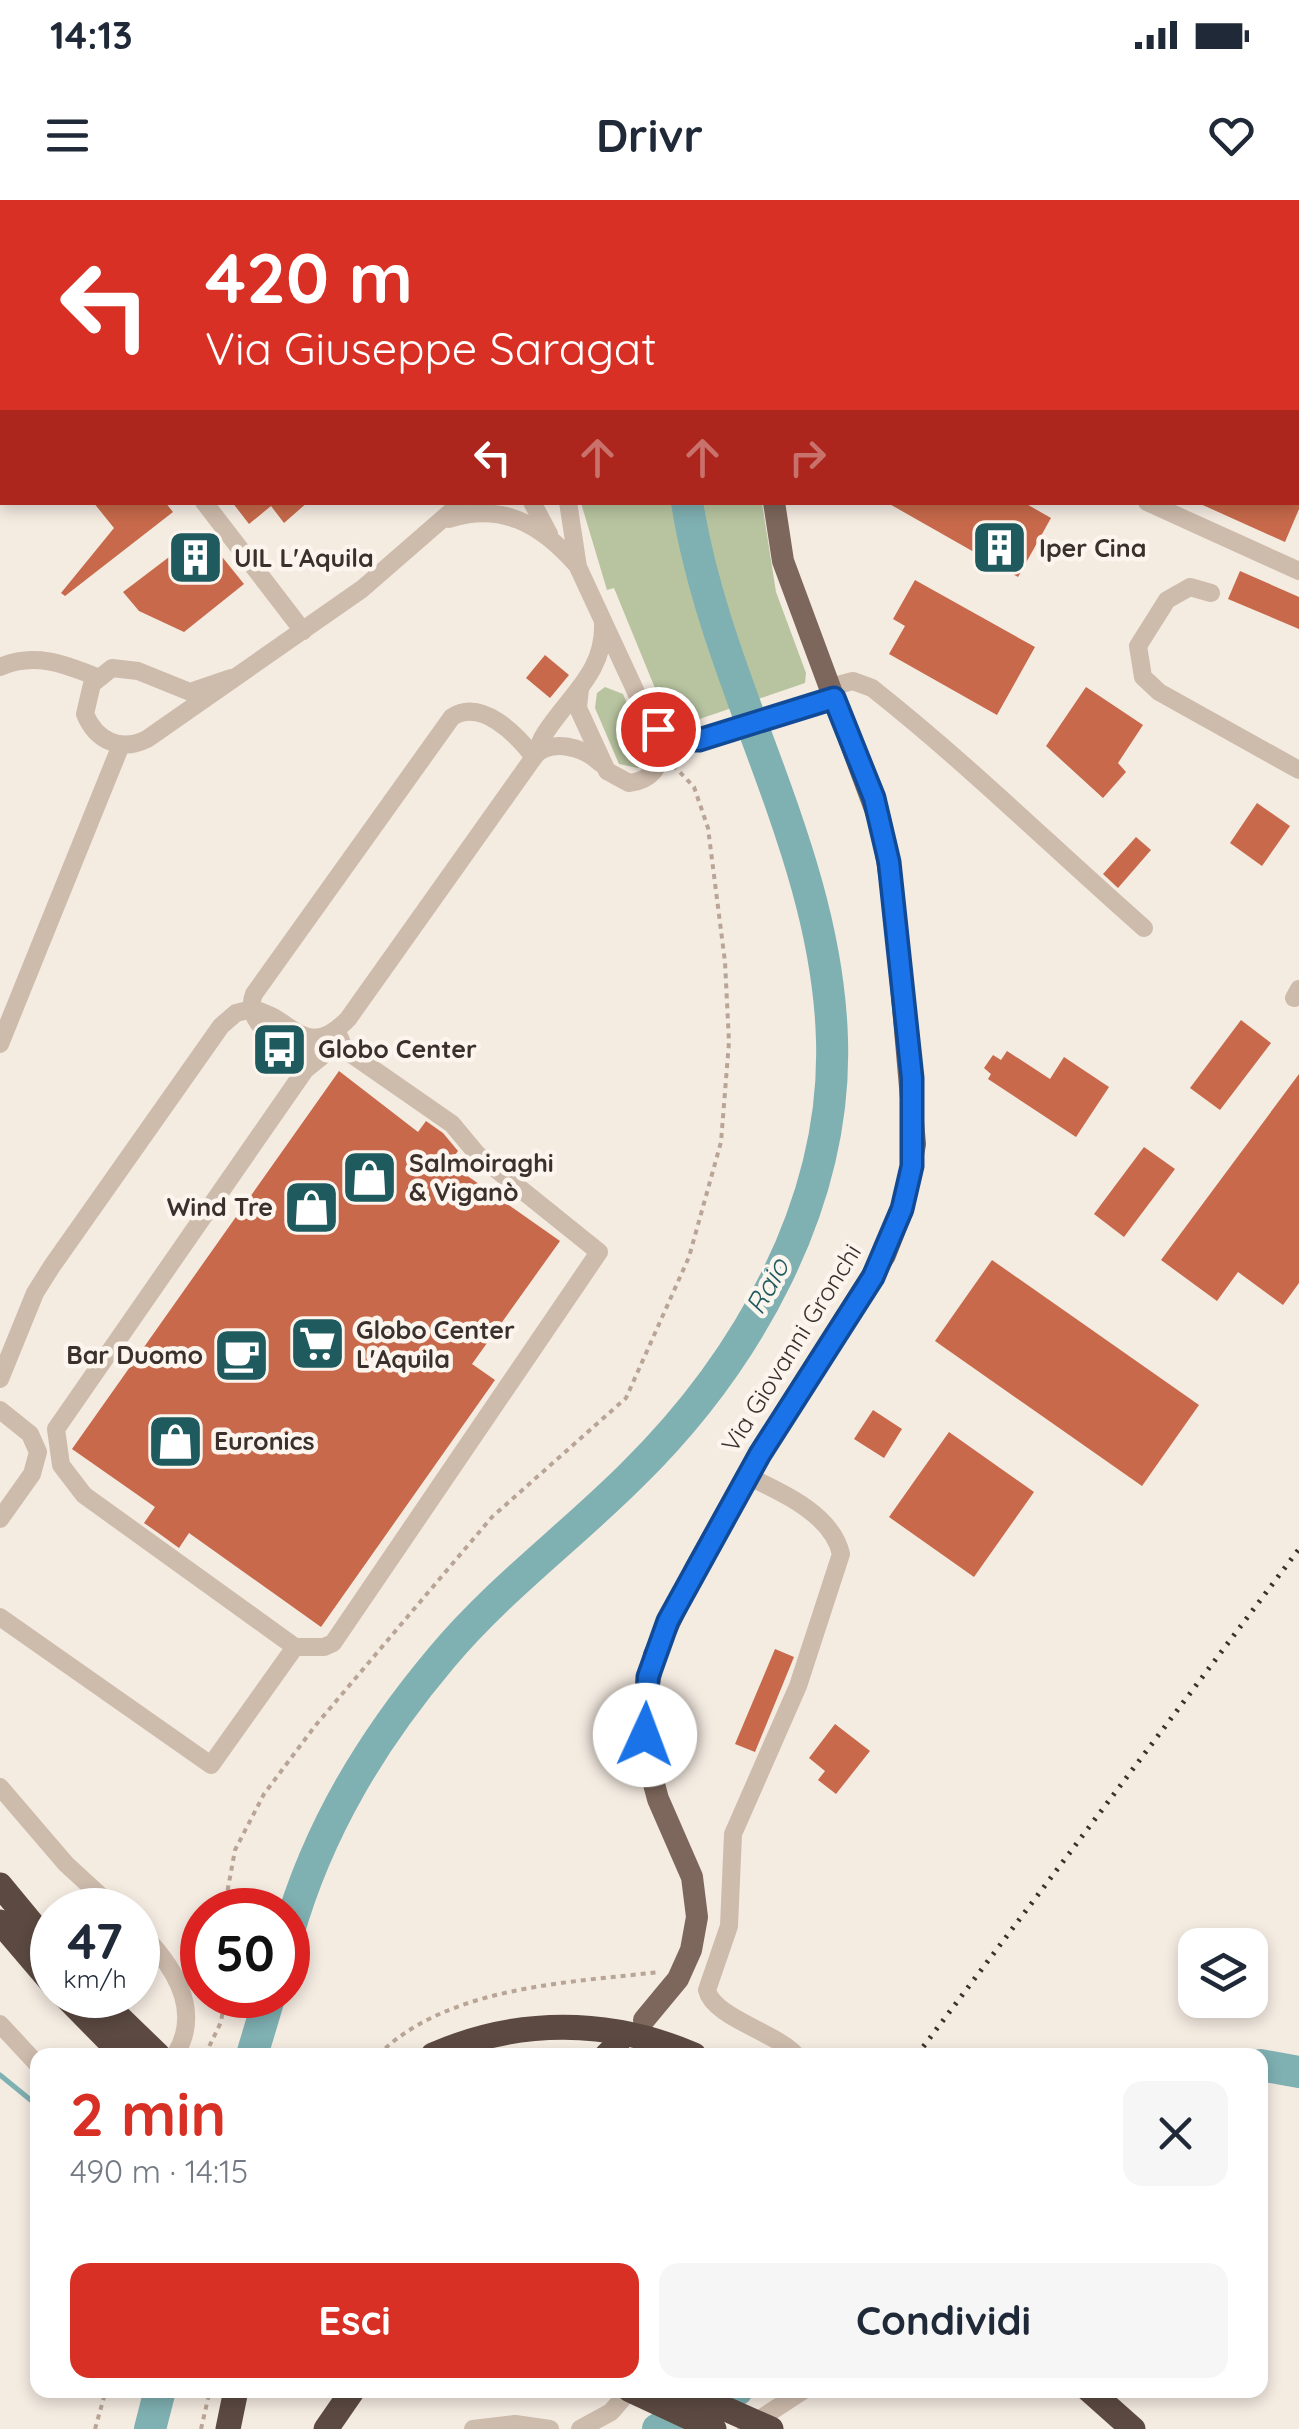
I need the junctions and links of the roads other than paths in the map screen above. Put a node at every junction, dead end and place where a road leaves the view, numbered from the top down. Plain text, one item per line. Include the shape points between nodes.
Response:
1 (206, 505) edge
2 (459, 505) edge
3 (535, 505) edge
4 (565, 505) edge
5 (774, 505) edge
6 (1155, 505) edge
7 (444, 520) junction
8 (563, 538) junction
9 (1299, 571) edge
10 (1211, 593) dead end
11 (603, 623) junction
12 (303, 631) junction
13 (0, 667) edge
14 (97, 677) junction
15 (232, 678) junction
16 (632, 681) junction
17 (585, 682) junction
18 (832, 692) junction
19 (651, 724) junction
20 (543, 736) junction
21 (520, 740) junction
22 (699, 740) junction
23 (121, 745) junction
24 (534, 757) junction
25 (658, 765) junction
26 (1299, 770) edge
27 (607, 772) junction
28 (1144, 928) dead end
29 (247, 1005) junction
30 (356, 1008) junction
31 (340, 1038) junction
32 (0, 1044) edge
33 (326, 1052) junction
34 (0, 1378) edge
35 (3, 1412) edge
36 (58, 1423) junction
37 (32, 1474) junction
38 (747, 1476) junction
39 (100, 1509) junction
40 (0, 1519) edge
41 (0, 1617) edge
42 (295, 1647) junction
43 (0, 1787) edge
44 (0, 1886) edge
45 (92, 1888) edge
46 (0, 1922) edge
47 (30, 1922) edge
48 (160, 1954) edge
49 (30, 1957) edge
50 (92, 2018) edge
51 (108, 2018) edge
52 (644, 2020) dead end
53 (0, 2024) edge
54 (122, 2043) edge
55 (177, 2048) edge
56 (454, 2048) edge
57 (673, 2048) edge
58 (787, 2048) edge
59 (30, 2057) edge
60 (234, 2398) edge
61 (347, 2398) edge
62 (623, 2398) edge
63 (647, 2398) edge
64 (701, 2398) edge
65 (792, 2398) edge
66 (1098, 2398) edge
67 (228, 2429) edge
68 (326, 2429) edge
69 (473, 2429) edge
70 (550, 2429) edge
71 (580, 2429) edge
72 (714, 2429) edge
73 (744, 2429) edge
74 (771, 2429) edge
75 (1133, 2429) edge

1 - 12 street
2 - 7 street
3 - 8 street
4 - 8 street
5 - 18 main road, Via Giovanni Gronchi via 783,561
6 - 9 street
7 - 8 street via 501,513
7 - 12 street
8 - 11 street
10 - 26 street via 1190,586 1167,600 1138,646 1143,677
11 - 16 street
11 - 17 street via 602,654
12 - 15 street
13 - 14 street via 48,660
14 - 15 street via 129,668 190,692
14 - 23 street via 85,714 97,734
15 - 23 street via 147,739
16 - 17 street via 616,672
16 - 19 street
17 - 20 street
17 - 27 street via 578,708
18 - 22 street via 800,709
18 - 28 street via 853,681 876,692
18 - 38 main road, Via Giovanni Gronchi via 874,798 889,862 914,1155 879,1266
19 - 22 street via 677,738
19 - 25 street via 661,746
20 - 21 street via 533,743
20 - 24 street
21 - 24 street
21 - 29 street via 478,712 452,716
22 - 25 street
23 - 32 street
24 - 27 street via 546,748 572,748 594,756
24 - 30 street
25 - 27 street via 636,782
29 - 30 street via 310,1038 330,1035
29 - 33 street via 254,1020 288,1045 308,1054
29 - 34 street via 221,1026 52,1266
30 - 31 street
31 - 33 street
31 - 42 street via 344,1048 452,1124 482,1159 600,1252 333,1642
33 - 36 street via 305,1070
35 - 36 street via 45,1428
35 - 37 street via 37,1447
36 - 39 street via 61,1464
37 - 39 street via 41,1472
37 - 40 street
38 - 52 main road, Via Giovanni Gronchi via 668,1621 646,1688 650,1774 695,1887 696,1928 683,1970
38 - 58 street via 814,1516 842,1554 798,1686 733,1834 729,1926 708,1990 714,2006
39 - 42 street
41 - 42 street via 211,1765
43 - 45 street
44 - 47 highway
46 - 49 highway
48 - 55 street via 180,1983 186,2023
50 - 54 highway
51 - 54 highway
53 - 59 street
56 - 57 highway via 499,2033 574,2026
60 - 67 highway
61 - 68 highway
62 - 71 street
63 - 72 highway, bridge
64 - 74 highway, bridge
65 - 73 street
66 - 75 highway
69 - 70 street

